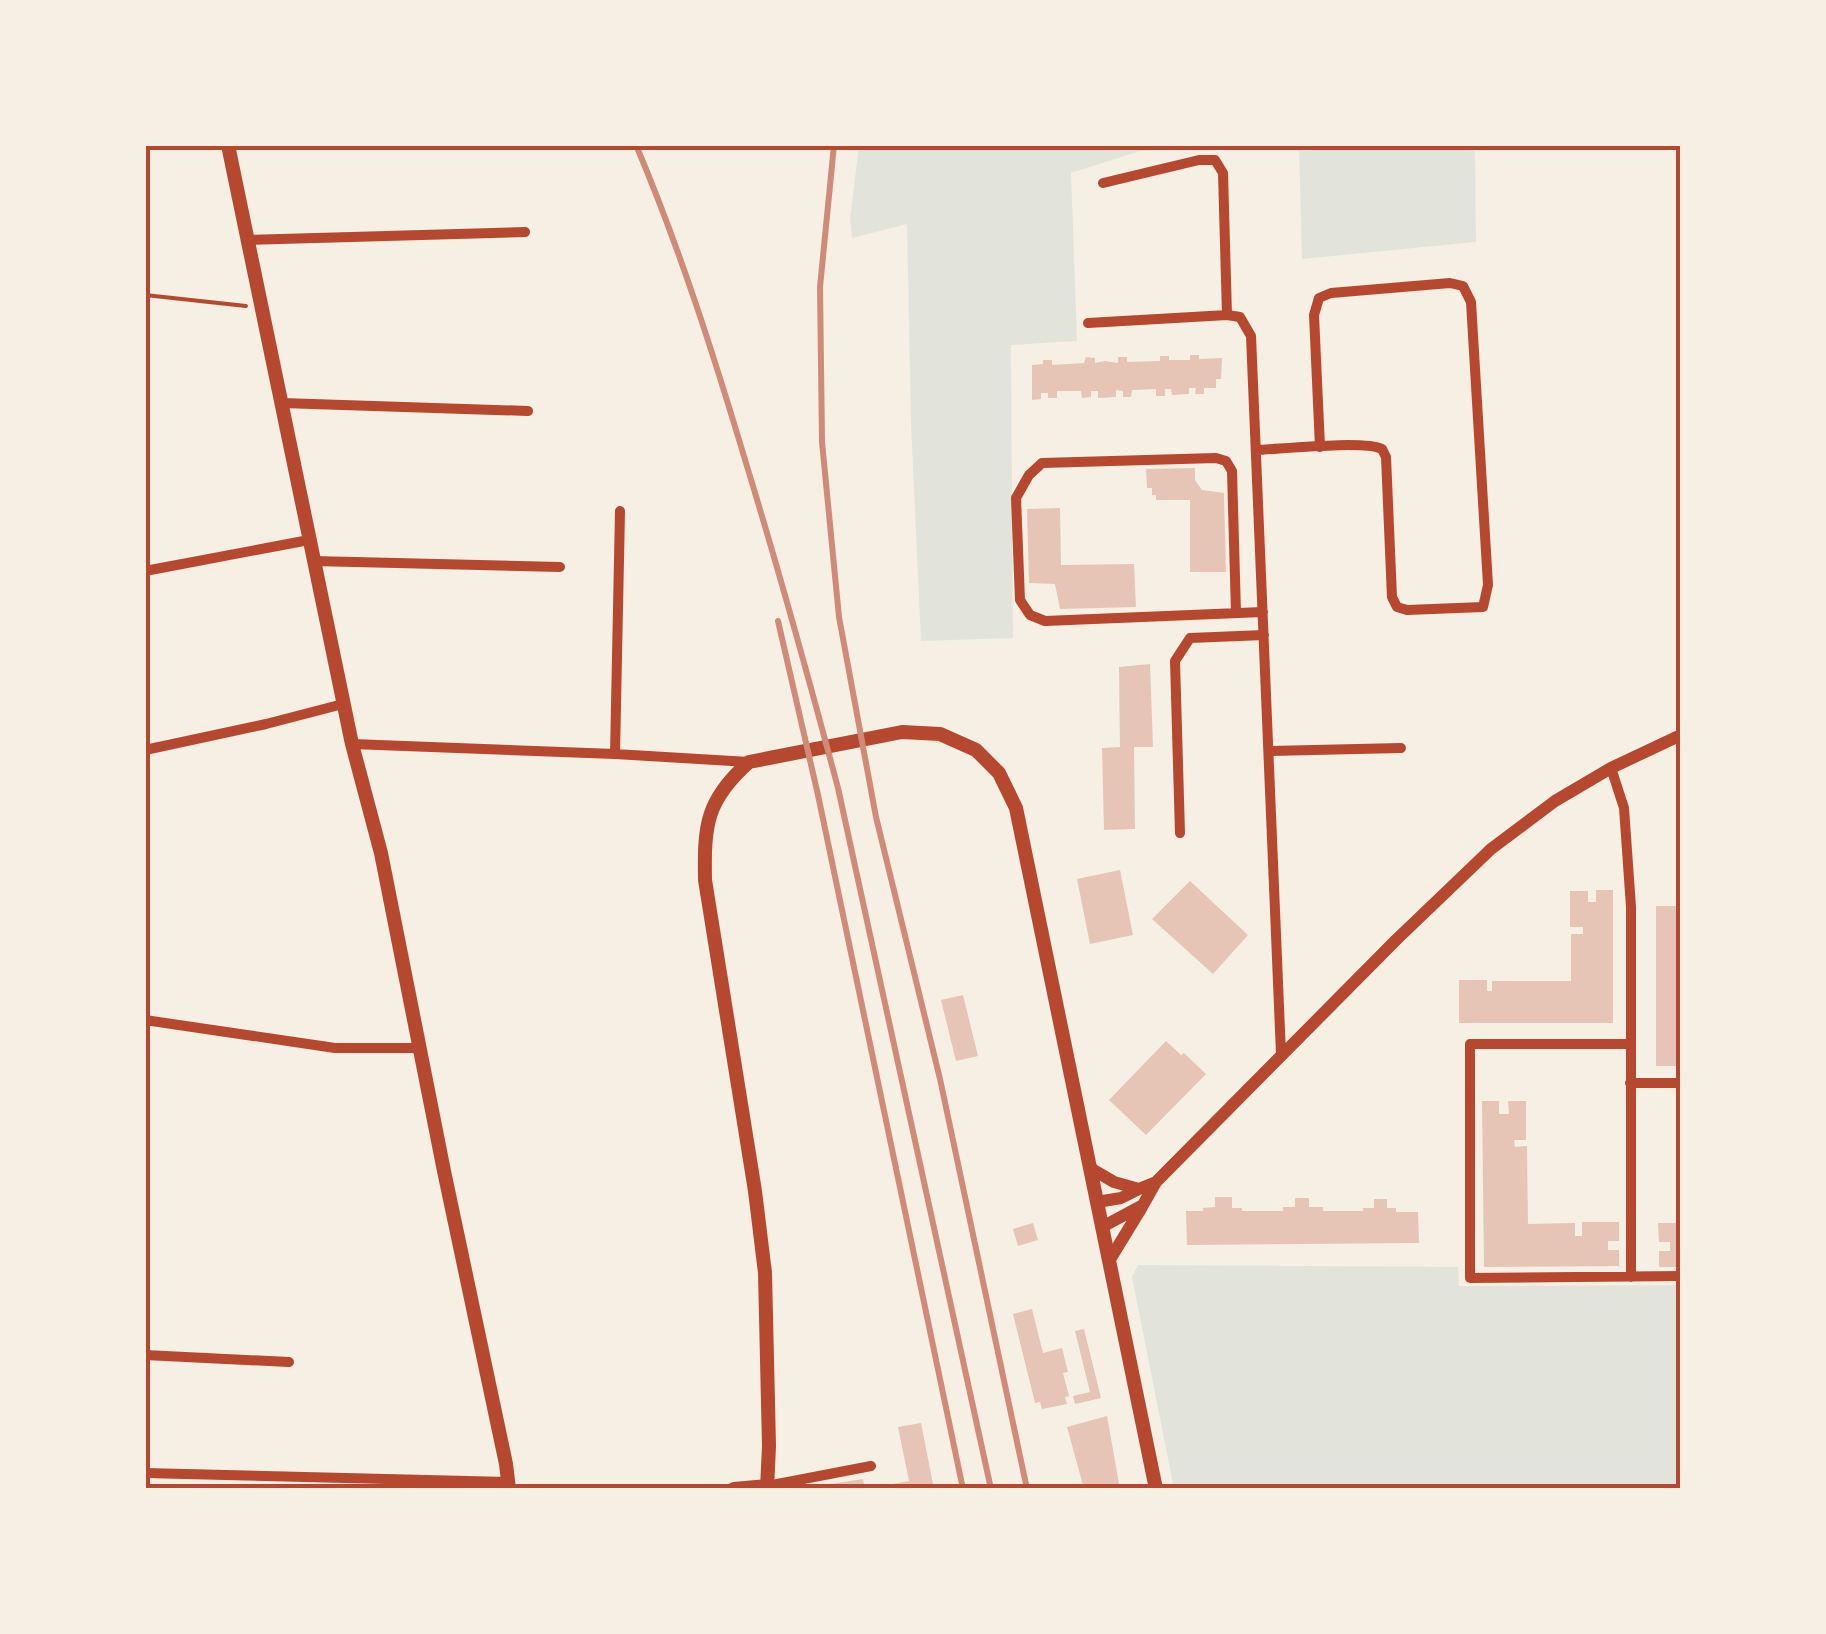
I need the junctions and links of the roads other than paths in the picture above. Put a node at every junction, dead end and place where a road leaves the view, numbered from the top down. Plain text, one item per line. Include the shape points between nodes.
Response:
1 (228, 145) edge
2 (1103, 184) dead end
3 (525, 232) dead end
4 (246, 240) junction
5 (1227, 315) junction
6 (1088, 323) dead end
7 (282, 403) junction
8 (528, 412) dead end
9 (1320, 448) junction
10 (1256, 450) junction
11 (620, 510) dead end
12 (309, 540) junction
13 (313, 561) junction
14 (560, 567) dead end
15 (145, 571) edge
16 (1263, 612) junction
17 (1236, 613) junction
18 (1264, 635) junction
19 (344, 704) junction
20 (1681, 735) edge
21 (352, 744) junction
22 (1402, 748) dead end
23 (145, 750) edge
24 (1269, 751) junction
25 (615, 754) junction
26 (749, 762) junction
27 (1610, 768) junction
28 (1180, 834) dead end
29 (145, 1020) edge
30 (1630, 1044) junction
31 (420, 1048) junction
32 (1282, 1054) junction
33 (1630, 1083) junction
34 (1681, 1083) edge
35 (1090, 1168) junction
36 (1156, 1182) junction
37 (1139, 1189) junction
38 (1097, 1202) junction
39 (1143, 1205) junction
40 (1102, 1227) junction
41 (1109, 1261) junction
42 (1681, 1276) edge
43 (1631, 1277) junction
44 (145, 1356) edge
45 (289, 1362) dead end
46 (871, 1466) dead end
47 (145, 1473) edge
48 (508, 1485) edge
49 (767, 1488) edge
50 (734, 1489) edge
51 (1156, 1489) edge

1 - 4 main road
2 - 5 street via 1215,160 1223,173
3 - 4 street
4 - 7 main road
5 - 6 street
5 - 10 street via 1240,317 1251,336
7 - 8 street
7 - 12 main road
9 - 9 street via 1314,315 1319,298 1462,286 1471,302 1488,584 1483,608 1398,607 1392,597 1386,457 1373,445
9 - 10 street
10 - 16 street
11 - 25 street
12 - 13 main road
12 - 15 street
13 - 14 street
13 - 19 main road
16 - 17 street
16 - 18 street
17 - 17 street via 1232,471 1226,461 1042,463 1028,475 1016,498 1020,600 1030,615 1046,620
18 - 24 street
18 - 28 street via 1190,638 1174,661
19 - 21 main road
19 - 23 street
20 - 27 street
21 - 25 street
21 - 31 main road
22 - 24 street
24 - 32 street
25 - 26 street
26 - 35 main road via 902,732 940,734 976,750 999,773 1016,808
26 - 49 main road via 716,798 704,835 705,880 765,1274
27 - 30 street via 1628,842
27 - 32 street via 1490,849
29 - 31 street via 335,1048
30 - 33 street
30 - 43 street via 1470,1044 1470,1278
31 - 48 main road
32 - 36 street
33 - 34 street
33 - 43 street
35 - 37 street
35 - 38 main road
36 - 37 street
36 - 39 street
37 - 38 street
38 - 40 main road
39 - 40 street
39 - 41 street
40 - 41 main road
41 - 51 main road
42 - 43 street
44 - 45 street
46 - 49 street
47 - 48 street
49 - 50 main road

